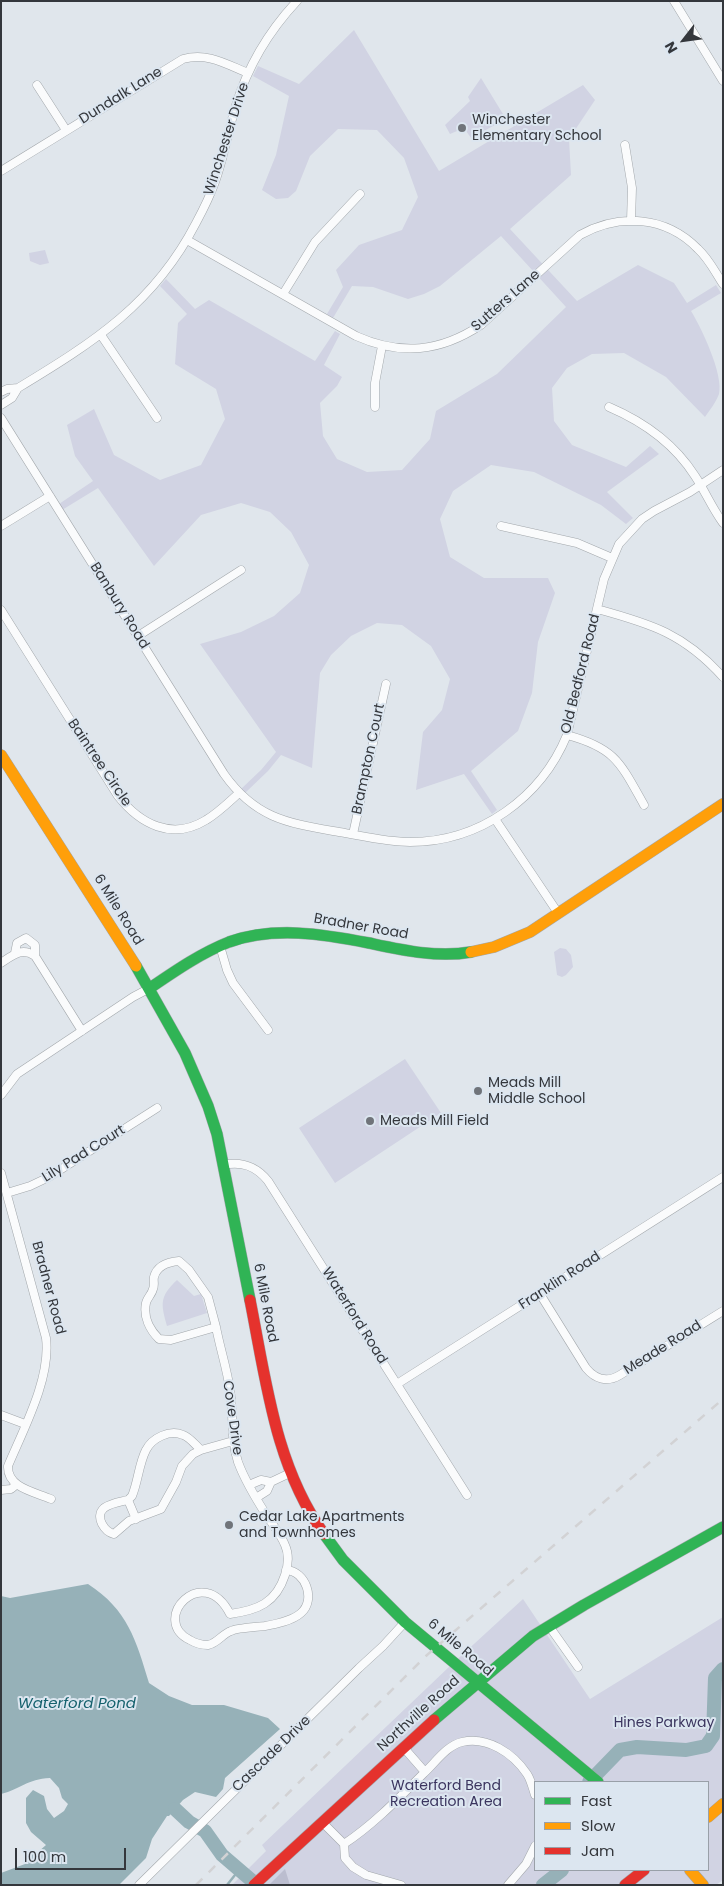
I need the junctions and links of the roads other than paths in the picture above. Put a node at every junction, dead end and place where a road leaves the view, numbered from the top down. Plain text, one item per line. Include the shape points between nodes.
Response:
1 (297, 1) edge
2 (674, 1) edge
3 (248, 73) junction
4 (723, 81) edge
5 (37, 85) dead end
6 (66, 130) junction
7 (625, 145) dead end
8 (1, 171) edge
9 (360, 194) dead end
10 (631, 221) junction
11 (187, 240) junction
12 (723, 284) edge
13 (283, 294) junction
14 (101, 335) junction
15 (382, 346) junction
16 (18, 388) junction
17 (1, 392) edge
18 (1, 405) edge
19 (375, 407) dead end
20 (609, 407) dead end
21 (1, 418) edge
22 (157, 418) dead end
23 (723, 470) edge
24 (700, 486) junction
25 (50, 496) junction
26 (723, 522) edge
27 (1, 526) edge
28 (502, 526) dead end
29 (612, 558) junction
30 (241, 570) dead end
31 (1, 610) edge
32 (597, 610) junction
33 (138, 636) junction
34 (723, 677) edge
35 (386, 684) dead end
36 (567, 734) junction
37 (1, 755) edge
38 (239, 793) junction
39 (644, 804) dead end
40 (723, 804) edge
41 (495, 818) junction
42 (353, 834) junction
43 (558, 913) junction
44 (220, 946) junction
45 (15, 953) junction
46 (35, 956) junction
47 (1, 963) edge
48 (150, 988) junction
49 (268, 1030) dead end
50 (82, 1031) junction
51 (1, 1095) edge
52 (157, 1108) dead end
53 (223, 1165) junction
54 (1, 1173) edge
55 (723, 1177) edge
56 (7, 1193) junction
57 (540, 1294) junction
58 (723, 1311) edge
59 (216, 1327) junction
60 (397, 1384) junction
61 (1, 1414) edge
62 (25, 1424) junction
63 (233, 1441) junction
64 (201, 1450) junction
65 (5, 1467) edge
66 (290, 1473) junction
67 (271, 1482) junction
68 (16, 1485) junction
69 (249, 1485) junction
70 (1, 1490) edge
71 (467, 1495) dead end
72 (256, 1498) junction
73 (51, 1499) dead end
74 (128, 1500) junction
75 (136, 1519) junction
76 (723, 1527) edge
77 (286, 1570) junction
78 (230, 1614) junction
79 (406, 1622) junction
80 (549, 1626) junction
81 (231, 1630) junction
82 (578, 1667) dead end
83 (478, 1682) junction
84 (404, 1748) junction
85 (425, 1772) junction
86 (597, 1781) edge
87 (534, 1793) edge
88 (723, 1804) edge
89 (709, 1816) edge
90 (322, 1822) junction
91 (344, 1844) junction
92 (534, 1848) edge
93 (643, 1871) edge
94 (691, 1871) edge
95 (257, 1882) edge
96 (139, 1885) edge
97 (400, 1885) edge
98 (508, 1885) edge
99 (626, 1885) edge
100 (703, 1885) edge

1 - 3 street, Winchester Drive via 275,27
2 - 4 street
3 - 6 street, Dundalk Lane via 210,57 183,59
3 - 11 street, Winchester Drive via 215,184
5 - 6 street
6 - 8 street, Dundalk Lane
7 - 10 street via 632,188
9 - 13 street via 315,242
10 - 12 street, Sutters Lane via 662,225 681,235 703,255
10 - 15 street, Sutters Lane via 605,224 580,235 481,325 462,337 421,348
11 - 13 street, Sutters Lane
11 - 14 street, Winchester Drive via 150,291
13 - 15 street, Sutters Lane via 356,336
14 - 16 street, Winchester Drive
14 - 22 street
15 - 19 street via 375,383
16 - 17 street, Winchester Drive
16 - 18 street, Winchester Drive via 12,398
20 - 24 street via 634,418 660,436 678,454
21 - 25 street, Banbury Road
23 - 24 street, Old Bedford Road
24 - 26 street
24 - 29 street, Old Bedford Road via 642,519 619,544
25 - 27 street
25 - 33 street, Banbury Road
28 - 29 street via 577,543
29 - 32 street, Old Bedford Road
30 - 33 street
31 - 38 street, Baintree Circle via 118,796 139,818 161,828 186,828 207,820
32 - 34 street via 670,633 697,651
32 - 36 street, Old Bedford Road
33 - 38 street, Banbury Road
35 - 42 street, Brampton Court
36 - 39 street via 590,741 612,756
36 - 41 street, Old Bedford Road via 556,758 539,782 519,802
37 - 48 street, 6 Mile Road
38 - 42 street, Old Bedford Road via 257,808 281,820
40 - 43 street, Bradner Road
41 - 42 street, Old Bedford Road via 464,833 427,841 397,841
41 - 43 street
43 - 44 street, Bradner Road via 510,942 461,954 428,954 294,932 256,935
44 - 48 street, Bradner Road
44 - 49 street via 233,983
45 - 46 street via 25,951
45 - 46 street via 17,943 26,938 35,945
45 - 47 street
46 - 50 street
48 - 50 street, Bradner Road
48 - 53 street, 6 Mile Road via 182,1044 206,1096
50 - 51 street, Bradner Road via 17,1074
52 - 56 street, Lily Pad Court via 49,1177
53 - 60 street, Waterford Road via 239,1163 250,1166 268,1181
53 - 66 street, 6 Mile Road via 263,1371
54 - 56 street, Bradner Road
55 - 57 street, Franklin Road
56 - 62 street, Bradner Road via 47,1346 44,1376
57 - 58 street, Meade Road via 586,1368 601,1379 620,1376
57 - 60 street, Franklin Road
59 - 59 street, Cove Drive via 208,1297 189,1270 179,1262 161,1266 154,1276 154,1288 146,1303 150,1329 159,1339 171,1340
59 - 63 street, Cove Drive via 230,1389
60 - 71 street, Waterford Road
61 - 62 street
62 - 65 street, Bradner Road
63 - 64 street
63 - 69 street, Cove Drive
64 - 74 street via 184,1435 164,1434 153,1441 146,1450 136,1487
64 - 75 street via 182,1466 161,1509
65 - 68 street, Bradner Road
66 - 67 street
66 - 79 street, 6 Mile Road via 315,1521 338,1554
67 - 69 street via 262,1480
67 - 72 street via 267,1491
68 - 70 street
68 - 73 street
69 - 72 street, Cove Drive
72 - 77 street, Cove Drive via 286,1546
74 - 75 street
74 - 75 street via 104,1508 101,1521 108,1533 114,1534
76 - 80 street, Northville Road
77 - 78 street via 282,1586 262,1606
77 - 81 street via 297,1573 309,1592 308,1604 301,1614 284,1622
78 - 81 street
78 - 81 street via 218,1598 197,1592 178,1606 175,1625 184,1638 196,1644 208,1645
79 - 83 street, 6 Mile Road
79 - 96 street, Cascade Drive
80 - 82 street
80 - 83 street, Northville Road
83 - 84 street, Northville Road
83 - 86 street, 6 Mile Road
84 - 85 street
84 - 90 street, Northville Road
85 - 87 street via 446,1750 461,1742 481,1740 500,1748 515,1761 527,1774
85 - 91 street via 361,1833
88 - 89 street
90 - 91 street
90 - 95 street, Northville Road
91 - 97 street via 345,1858 354,1867
92 - 98 street via 526,1864
93 - 99 street
94 - 100 street

